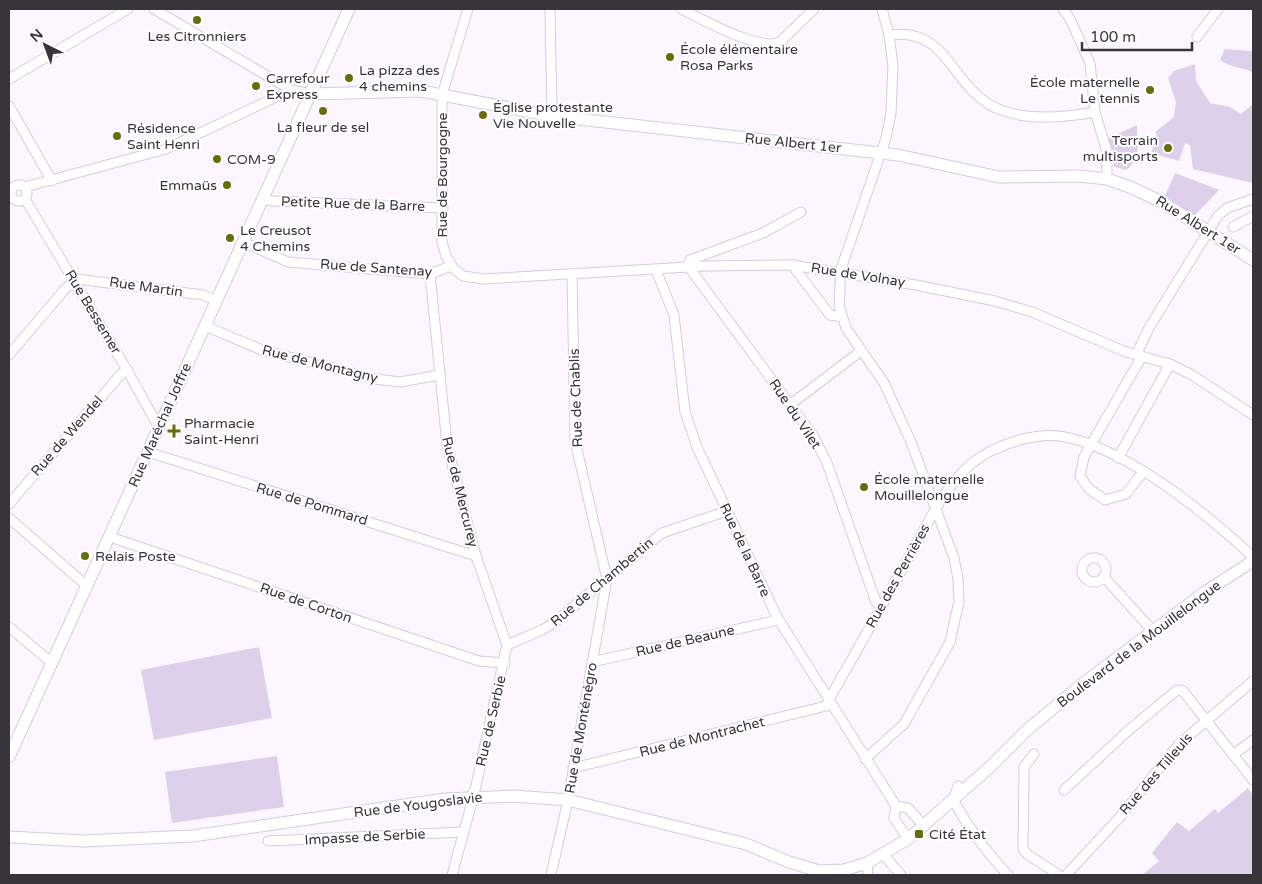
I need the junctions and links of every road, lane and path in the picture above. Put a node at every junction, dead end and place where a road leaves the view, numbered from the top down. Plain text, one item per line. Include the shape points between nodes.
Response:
1 (128, 9) edge
2 (154, 9) edge
3 (348, 9) edge
4 (468, 9) edge
5 (550, 9) edge
6 (681, 9) edge
7 (882, 9) edge
8 (1063, 9) edge
9 (1218, 9) edge
10 (808, 11) edge
11 (889, 35) junction
12 (1197, 37) dead end
13 (9, 80) edge
14 (291, 90) junction
15 (311, 94) junction
16 (442, 95) junction
17 (9, 106) edge
18 (1095, 112) junction
19 (552, 116) junction
20 (880, 153) junction
21 (1107, 179) junction
22 (52, 181) junction
23 (25, 187) junction
24 (10, 194) edge
25 (263, 199) junction
26 (1253, 199) edge
27 (17, 202) edge
28 (443, 208) junction
29 (801, 212) dead end
30 (1253, 216) edge
31 (1233, 227) dead end
32 (1209, 231) junction
33 (243, 242) junction
34 (1253, 260) edge
35 (792, 265) junction
36 (451, 266) junction
37 (688, 266) junction
38 (656, 270) junction
39 (840, 272) junction
40 (430, 274) junction
41 (572, 274) junction
42 (74, 281) junction
43 (217, 301) junction
44 (842, 317) junction
45 (205, 326) junction
46 (861, 351) junction
47 (9, 355) edge
48 (1139, 356) junction
49 (1170, 364) junction
50 (127, 370) junction
51 (439, 375) junction
52 (790, 404) junction
53 (1253, 415) edge
54 (160, 425) junction
55 (1092, 445) junction
56 (148, 452) junction
57 (1118, 458) junction
58 (1143, 472) junction
59 (9, 504) edge
60 (936, 510) junction
61 (727, 511) junction
62 (9, 518) edge
63 (110, 536) junction
64 (476, 556) junction
65 (1253, 559) edge
66 (1104, 577) dead end
67 (607, 579) junction
68 (87, 586) junction
69 (882, 606) junction
70 (778, 620) junction
71 (9, 627) edge
72 (1152, 630) junction
73 (507, 645) junction
74 (505, 662) junction
75 (592, 662) junction
76 (52, 663) junction
77 (1253, 681) edge
78 (829, 703) junction
79 (1205, 721) junction
80 (1027, 730) junction
81 (1253, 740) edge
82 (1034, 754) dead end
83 (1233, 755) junction
84 (9, 757) edge
85 (865, 759) junction
86 (573, 768) junction
87 (1253, 780) edge
88 (958, 786) junction
89 (1064, 790) dead end
90 (471, 796) junction
91 (568, 800) junction
92 (953, 800) junction
93 (896, 806) junction
94 (921, 823) junction
95 (462, 832) junction
96 (906, 836) junction
97 (9, 837) edge
98 (268, 841) dead end
99 (883, 854) junction
100 (867, 863) junction
101 (818, 873) edge
102 (452, 875) edge
103 (551, 875) edge
104 (868, 875) edge
105 (901, 875) edge
106 (1008, 875) edge
107 (1059, 875) edge
108 (1066, 875) edge

1 - 13 street
2 - 14 street
3 - 15 main road, Rue Maréchal Joffre
4 - 16 street, Rue de Bourgogne
5 - 19 street
6 - 10 street via 752,40 774,45
7 - 11 street
8 - 18 street via 1090,63
9 - 12 street
11 - 18 street via 910,34 932,44 972,91 988,104 1004,111 1047,116
11 - 20 street via 893,99
14 - 15 street
14 - 22 street via 180,144
15 - 16 main road, Rue Albert 1er via 413,90
15 - 25 main road, Rue Maréchal Joffre
16 - 19 main road, Rue Albert 1er
16 - 28 street, Rue de Bourgogne
17 - 22 street
18 - 21 street via 1107,152
19 - 20 main road, Rue Albert 1er
20 - 21 main road, Rue Albert 1er via 998,177 1080,176
20 - 39 street
21 - 32 main road, Rue Albert 1er via 1160,201
22 - 23 street
23 - 24 street via 15,186
23 - 27 street via 27,194
24 - 27 street
25 - 28 street, Petite Rue de la Barre
25 - 33 main road, Rue Maréchal Joffre
26 - 32 street via 1221,212
27 - 42 street, Rue Bessemer
28 - 36 street, Rue de Bourgogne via 442,242
29 - 37 street via 763,233 690,260
30 - 31 street
32 - 34 main road, Rue Albert 1er
32 - 48 street via 1148,328
33 - 40 street, Rue de Santenay via 288,262
33 - 43 main road, Rue Maréchal Joffre
35 - 37 street, Rue de Volnay
35 - 39 street, Rue de Volnay
35 - 44 street via 830,315
36 - 40 street, Rue de Santenay
36 - 41 street, Rue de Volnay via 471,278
37 - 38 street, Rue de Volnay
37 - 52 street, Rue du Vilet
38 - 41 street, Rue de Volnay
38 - 61 street, Rue de la Barre via 674,315 690,430
39 - 44 street
39 - 48 street, Rue de Volnay via 995,301 1048,317
40 - 51 street, Rue de Mercurey
41 - 67 street, Rue de Chablis via 575,441
42 - 43 street, Rue Martin via 84,278 203,295
42 - 47 street
42 - 50 street, Rue Bessemer
43 - 45 main road, Rue Maréchal Joffre
44 - 46 street
45 - 51 street, Rue de Montagny via 262,350 376,379 400,382
45 - 54 main road, Rue Maréchal Joffre
46 - 52 street
46 - 60 street via 884,383 911,442
48 - 49 street, Rue de Volnay
48 - 55 street
49 - 53 street, Rue de Volnay
49 - 57 street
50 - 54 street, Rue Bessemer
50 - 59 street, Rue de Wendel
51 - 64 street, Rue de Mercurey via 447,445
52 - 69 street, Rue du Vilet via 814,436 827,463 876,602
54 - 56 main road, Rue Maréchal Joffre
55 - 57 street, Rue des Perrières
55 - 58 street via 1084,456 1080,476 1100,498 1105,500 1126,494
55 - 60 street, Rue des Perrières via 1069,437 1042,437 1020,439 999,446 970,464
56 - 63 main road, Rue Maréchal Joffre
56 - 64 street, Rue de Pommard
57 - 58 street, Rue des Perrières
58 - 65 street, Rue des Perrières via 1225,531
60 - 69 street, Rue des Perrières
60 - 85 street via 954,558 958,579 957,620 950,642 904,724
61 - 67 street, Rue de Chambertin via 662,533
61 - 70 street, Rue de la Barre
62 - 68 street
63 - 68 main road, Rue Maréchal Joffre
63 - 74 street, Rue de Corton via 479,660
64 - 73 street, Rue de Mercurey
65 - 72 main road, Boulevard de la Mouillelongue
66 - 72 street
67 - 73 street, Rue de Chambertin via 547,628
67 - 75 street, Rue de Monténégro
68 - 76 main road, Rue Maréchal Joffre
69 - 78 street, Rue des Perrières
70 - 75 street, Rue de Beaune
70 - 78 street, Rue de la Barre
71 - 76 street
72 - 80 main road, Boulevard de la Mouillelongue
73 - 74 street, Rue de Serbie
74 - 90 street, Rue de Serbie
75 - 86 street, Rue de Monténégro
76 - 84 main road, Rue Maréchal Joffre
77 - 79 street, Rue des Tilleuls
78 - 85 street, Rue de la Barre
78 - 86 street, Rue de Montrachet
79 - 83 street
79 - 89 street via 1183,691 1177,690
79 - 108 street, Rue des Tilleuls via 1179,744 1119,818
80 - 88 main road, Boulevard de la Mouillelongue via 1008,742
80 - 92 main road, Boulevard de la Mouillelongue
81 - 83 street
82 - 107 street via 1024,767 1024,849
83 - 87 street
85 - 93 street, Rue de la Barre
86 - 91 street, Rue de Monténégro
88 - 92 street
88 - 94 main road, Boulevard de la Mouillelongue
90 - 91 main road, Rue de Yougoslavie
90 - 95 street, Rue de Serbie
90 - 97 main road, Rue de Yougoslavie via 193,836 83,840
91 - 101 main road, Rue de Yougoslavie via 746,844
91 - 103 street, Rue de Monténégro
92 - 94 main road, Boulevard de la Mouillelongue
92 - 106 street via 989,855
93 - 94 street, Rue de la Barre via 908,808
93 - 96 street, Rue de la Barre via 894,818
94 - 96 main road, Boulevard de la Mouillelongue
95 - 98 street, Impasse de Serbie
95 - 102 street, Rue de Serbie
96 - 99 main road, Boulevard de la Mouillelongue
99 - 100 main road, Boulevard de la Mouillelongue
99 - 105 street
100 - 101 main road, Boulevard de la Mouillelongue
100 - 104 street

